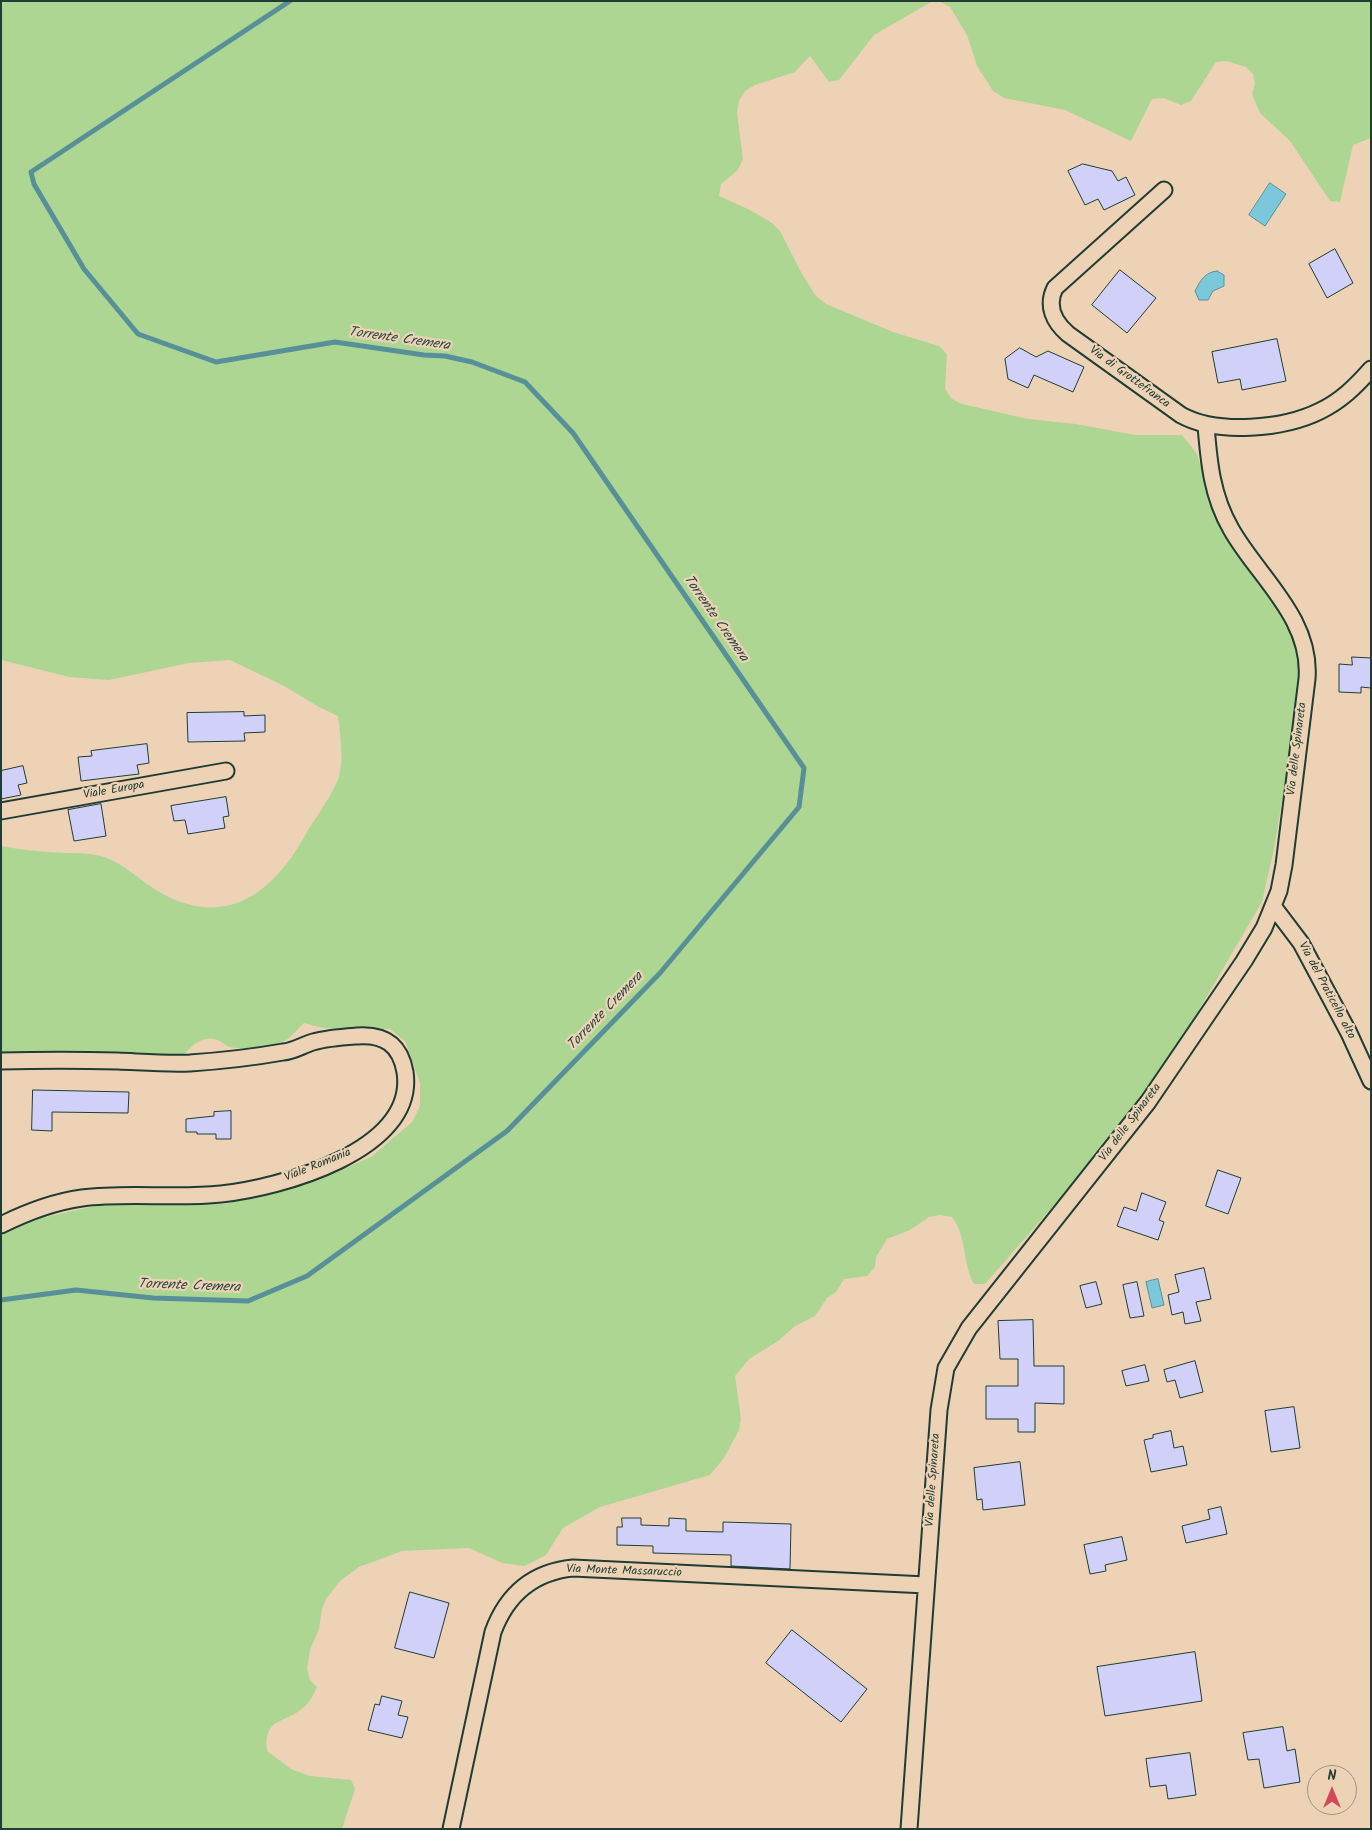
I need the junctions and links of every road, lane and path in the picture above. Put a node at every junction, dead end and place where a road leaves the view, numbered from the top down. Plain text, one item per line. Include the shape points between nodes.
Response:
1 (1164, 190) dead end
2 (1371, 369) edge
3 (1206, 426) junction
4 (226, 771) dead end
5 (1, 811) edge
6 (1273, 906) junction
7 (1, 1061) edge
8 (1371, 1081) edge
9 (1, 1225) edge
10 (926, 1585) junction
11 (451, 1829) edge
12 (909, 1829) edge

1 - 3 street, Via di Grottefranca via 1060,283 1051,300 1052,312 1068,334 1158,400
2 - 3 street, Via di Grottefranca via 1344,397 1320,411 1242,427
3 - 6 street, Via delle Spinareta via 1211,480 1221,509 1231,530 1292,617 1307,658 1284,865
4 - 5 street, Viale Europa
6 - 8 street, Via del Praticello alto via 1301,943
6 - 10 street, Via delle Spinareta via 1244,961 1148,1102 954,1350 940,1392
7 - 9 street, Viale Romania via 190,1062 286,1052 313,1042 373,1035 388,1041 394,1048 402,1061 406,1080 402,1104 384,1130 345,1157 311,1172 266,1186 222,1194 80,1198 40,1208
10 - 11 street, Via Monte Massaruccio via 573,1568 535,1578 511,1598 493,1632
10 - 12 street, Via delle Spinareta

